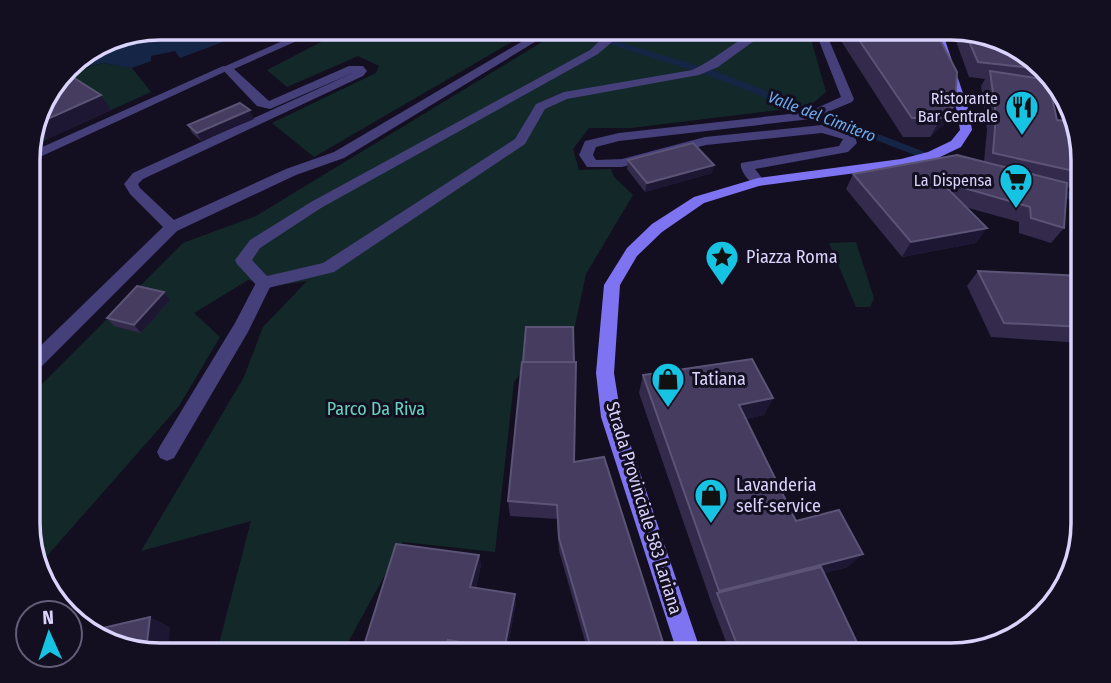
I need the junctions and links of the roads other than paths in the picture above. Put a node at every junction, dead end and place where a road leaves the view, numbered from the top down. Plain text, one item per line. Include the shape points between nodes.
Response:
1 (293, 40) edge
2 (533, 40) edge
3 (606, 40) edge
4 (750, 40) edge
5 (825, 40) edge
6 (940, 40) edge
7 (227, 68) junction
8 (41, 153) edge
9 (758, 182) junction
10 (172, 227) junction
11 (264, 283) junction
12 (40, 357) edge
13 (167, 452) dead end
14 (686, 642) edge

1 - 7 street
2 - 10 street via 339,155
3 - 11 street via 255,244 243,260
4 - 11 street via 695,73 564,96 540,107 520,141 328,268
5 - 9 street via 848,99 811,115 619,137 590,144 586,155 592,164 622,163 705,141 822,129 849,136 844,149 746,166
6 - 9 main road, Strada Provinciale 583 Lariana via 966,130 956,144 912,160
7 - 8 street
7 - 10 street via 261,103 270,105 353,68 361,71 138,176 131,184
9 - 14 main road, Strada Provinciale 583 Lariana via 699,200 657,228 632,252 612,285 605,373 611,417
10 - 12 street
11 - 13 street

